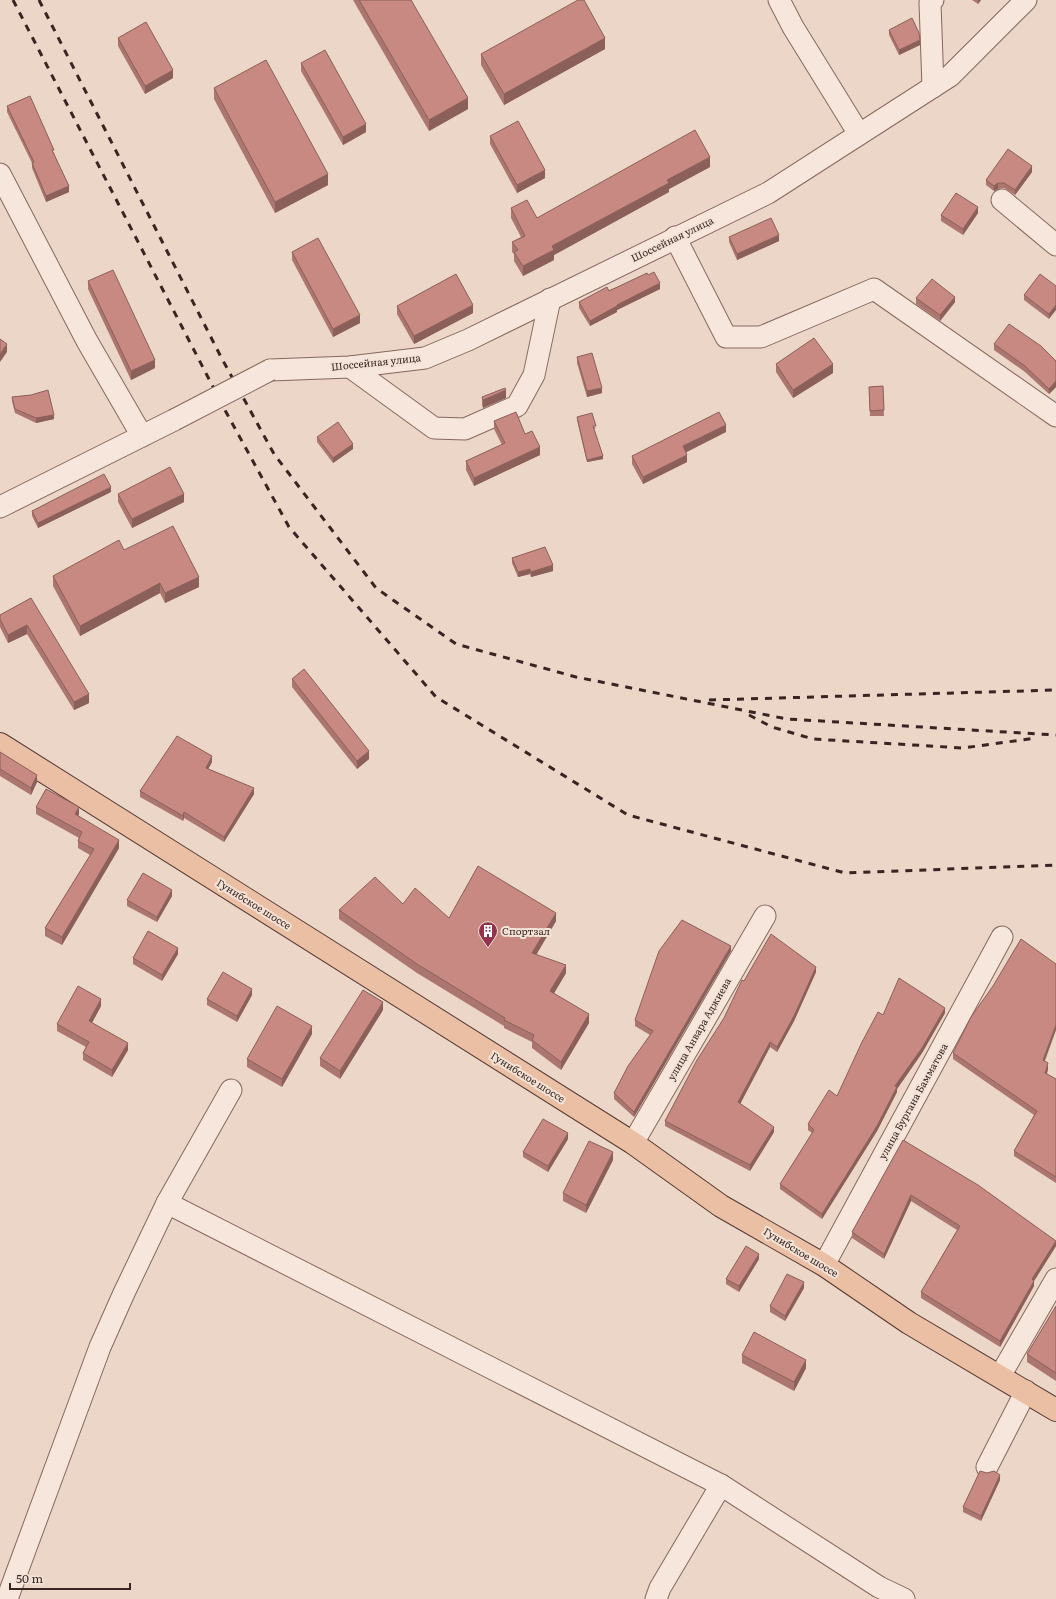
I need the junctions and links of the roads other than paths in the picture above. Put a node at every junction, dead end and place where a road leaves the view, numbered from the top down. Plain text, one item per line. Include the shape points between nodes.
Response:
1 (779, 0) edge
2 (1026, 0) edge
3 (929, 1) edge
4 (933, 87) junction
5 (859, 134) junction
6 (0, 174) edge
7 (1002, 200) dead end
8 (675, 237) junction
9 (1056, 245) edge
10 (550, 299) junction
11 (350, 367) junction
12 (1056, 416) edge
13 (142, 436) junction
14 (0, 507) edge
15 (0, 744) edge
16 (765, 916) dead end
17 (1002, 937) dead end
18 (231, 1090) dead end
19 (633, 1143) junction
20 (167, 1203) junction
21 (824, 1265) junction
22 (1056, 1279) edge
23 (1000, 1376) junction
24 (1026, 1391) junction
25 (1056, 1410) edge
26 (987, 1467) dead end
27 (721, 1485) junction
28 (7, 1599) edge
29 (656, 1599) edge
30 (904, 1599) edge

1 - 5 street
2 - 4 street, Шоссейная улица via 950,76
3 - 4 street
4 - 5 street, Шоссейная улица
5 - 8 street, Шоссейная улица via 768,193
6 - 13 street via 87,341
7 - 9 street
8 - 10 street, Шоссейная улица
8 - 12 street via 726,337 762,337 874,289
10 - 11 street, Шоссейная улица via 468,340 425,358
10 - 11 street via 534,375 517,406 465,430 434,428
11 - 13 street, Шоссейная улица, bridge via 270,370
13 - 14 street
15 - 19 main road, Гунибское шоссе
16 - 19 street, улица Анвара Аджиева
17 - 21 street, улица Бургана Бамматова
18 - 20 street
19 - 21 main road, Гунибское шоссе via 721,1206
20 - 27 street
20 - 28 street via 100,1347
21 - 23 main road, Гунибское шоссе via 909,1324
22 - 23 street
23 - 24 main road, Гунибское шоссе
24 - 25 main road, Гунибское шоссе
24 - 26 street
27 - 29 street
27 - 30 street via 878,1587

